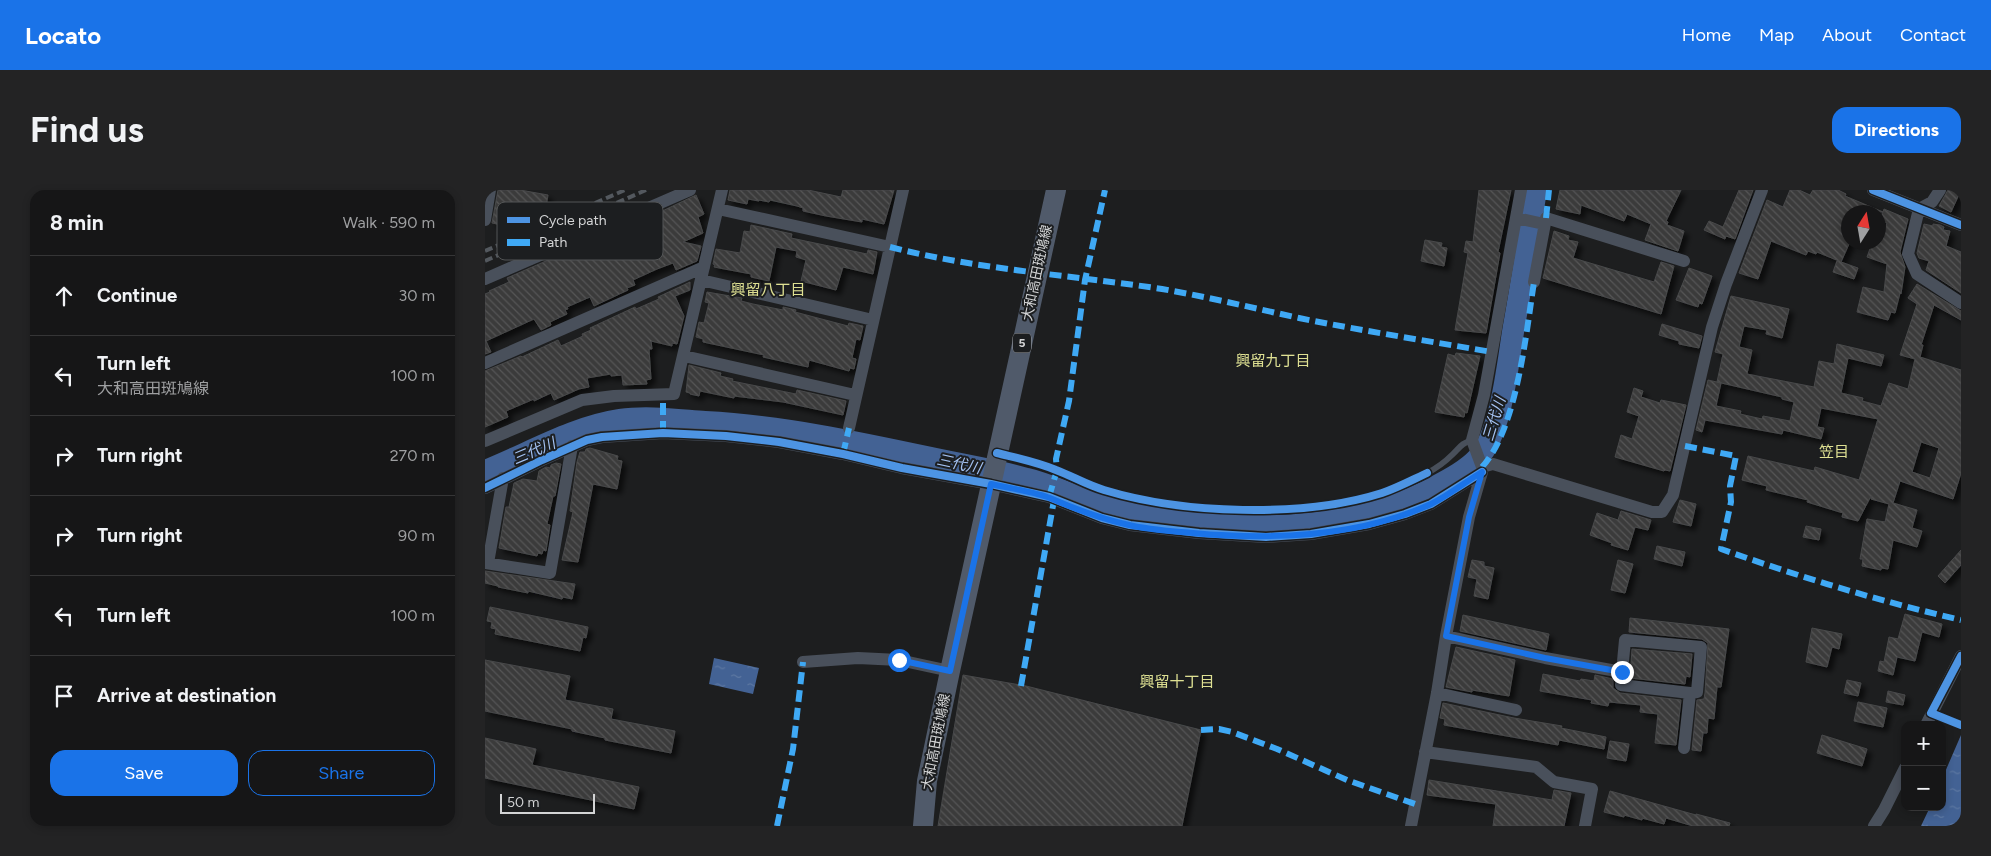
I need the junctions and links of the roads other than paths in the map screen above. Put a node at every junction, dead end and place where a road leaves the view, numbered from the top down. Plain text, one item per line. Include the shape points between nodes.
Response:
1 (490, 190) edge
2 (690, 190) edge
3 (722, 190) edge
4 (903, 190) edge
5 (1056, 190) edge
6 (1521, 190) edge
7 (1762, 190) edge
8 (1873, 190) edge
9 (1940, 190) edge
10 (662, 202) edge
11 (718, 208) junction
12 (1919, 208) junction
13 (1519, 219) junction
14 (485, 220) edge
15 (1541, 223) junction
16 (1961, 225) edge
17 (890, 247) junction
18 (529, 260) edge
19 (1684, 261) dead end
20 (703, 274) junction
21 (485, 279) edge
22 (1534, 282) dead end
23 (1961, 303) edge
24 (873, 320) junction
25 (684, 356) junction
26 (485, 363) edge
27 (855, 395) junction
28 (849, 428) dead end
29 (1472, 440) junction
30 (485, 441) edge
31 (572, 446) junction
32 (1482, 469) junction
33 (1427, 473) dead end
34 (503, 478) junction
35 (991, 484) junction
36 (485, 488) edge
37 (487, 563) edge
38 (1446, 636) junction
39 (1961, 656) edge
40 (803, 662) dead end
41 (950, 671) junction
42 (1622, 672) junction
43 (1437, 693) junction
44 (1689, 693) junction
45 (1516, 710) dead end
46 (1927, 721) edge
47 (1684, 748) dead end
48 (1425, 752) junction
49 (1901, 776) edge
50 (923, 826) edge
51 (1411, 826) edge
52 (1585, 826) edge
53 (1874, 826) edge

1 - 14 street
2 - 10 street
3 - 11 street
4 - 17 street
5 - 35 main road, 大和高田斑鳩線 / 5
6 - 13 street
7 - 32 street via 1715,318 1673,495 1662,512 1652,512 1493,464
8 - 12 street
9 - 12 street via 1932,202
11 - 17 street
11 - 20 street
12 - 16 street
12 - 23 street via 1907,254 1910,262 1917,274
13 - 15 street
13 - 29 street via 1488,378
15 - 19 street via 1546,218
15 - 22 street
17 - 24 street
18 - 21 street
20 - 24 street
20 - 25 street
20 - 26 street
24 - 27 street
25 - 27 street
25 - 30 street via 674,394 663,398 614,396 582,400
27 - 28 street
29 - 32 street
29 - 33 lane via 1462,443 1439,467
31 - 34 street
31 - 35 street via 602,436 663,433 726,436 779,442
31 - 37 street via 550,573
32 - 35 street via 1431,504 1405,514 1311,534 1266,537 1130,525 1102,518 1049,497
32 - 38 street via 1469,517
34 - 36 street
34 - 37 street
35 - 41 main road, 大和高田斑鳩線 / 5
38 - 42 street
38 - 43 street
39 - 46 street
40 - 41 street via 858,658 899,660
41 - 50 main road, 大和高田斑鳩線 / 5 via 927,781
42 - 44 street via 1621,685
42 - 44 street via 1625,640 1701,647 1697,692
43 - 45 street
43 - 48 street
44 - 47 street
48 - 51 street
48 - 52 street via 1536,766 1555,782 1592,790
49 - 53 street

